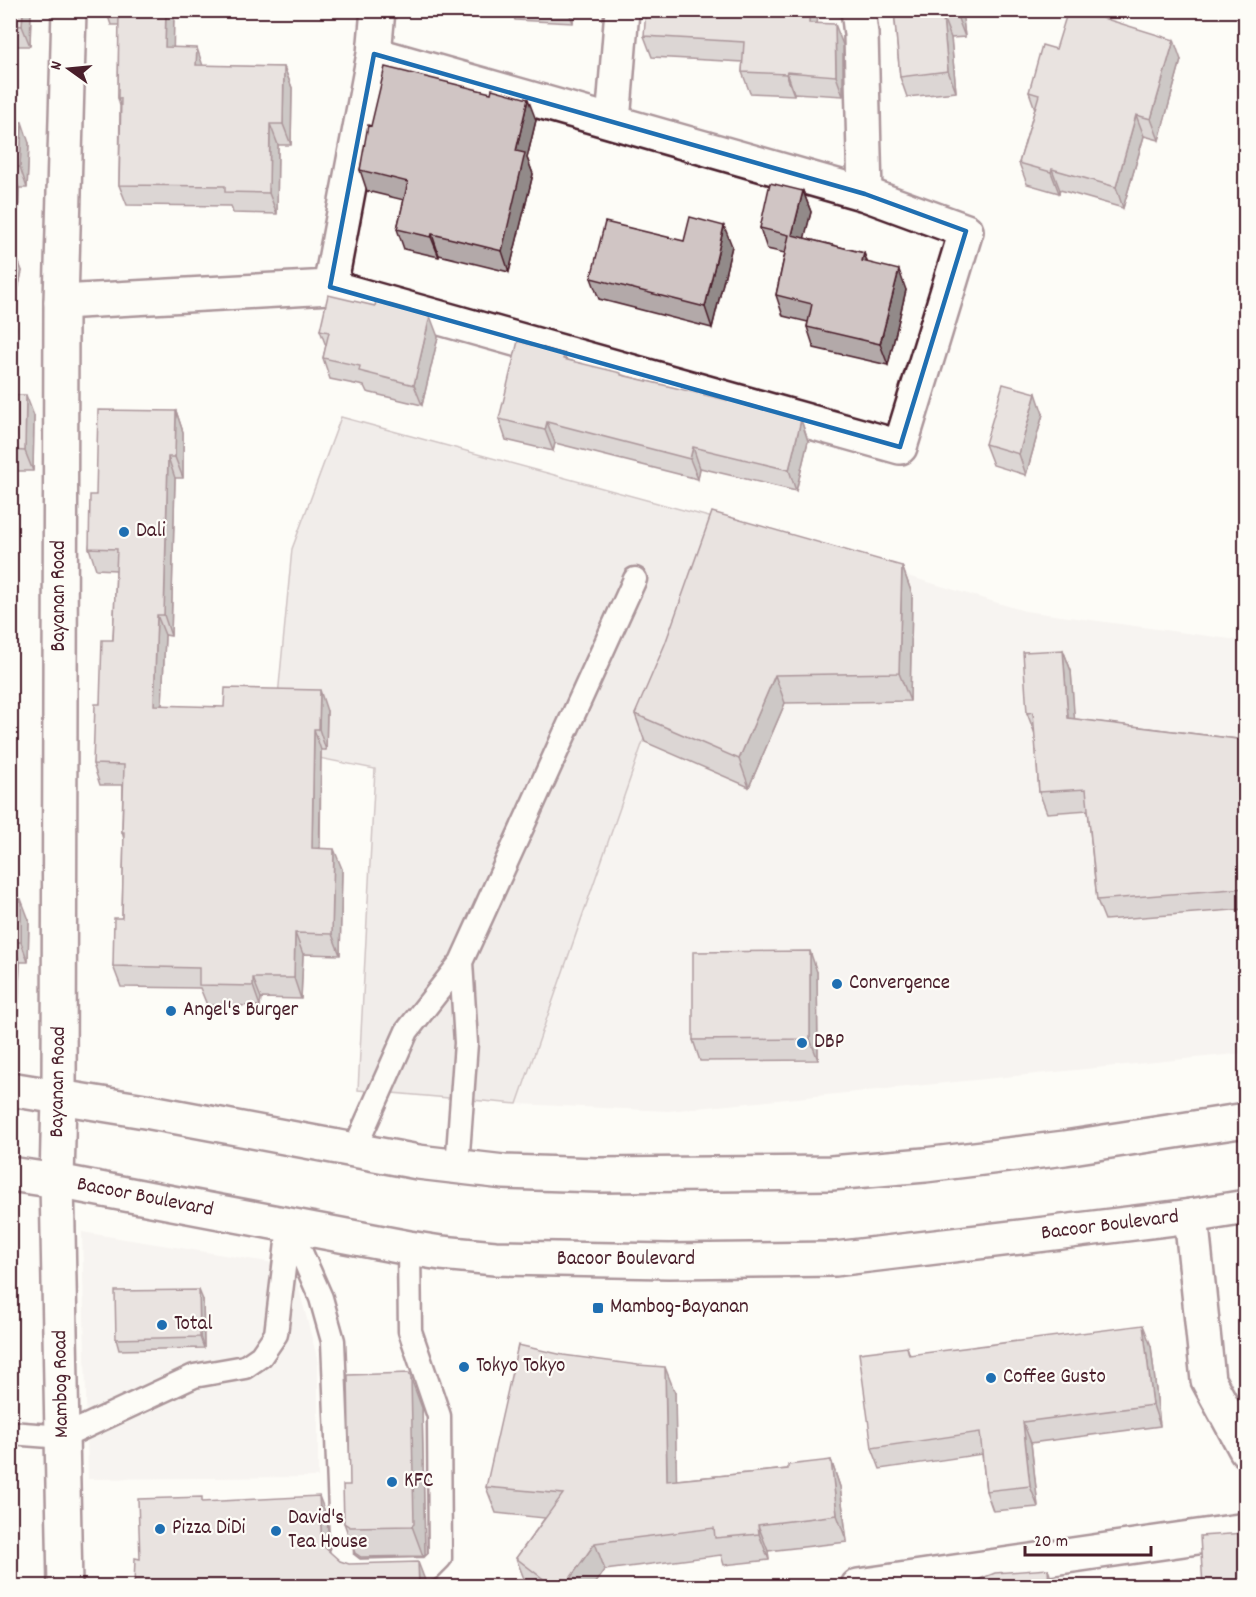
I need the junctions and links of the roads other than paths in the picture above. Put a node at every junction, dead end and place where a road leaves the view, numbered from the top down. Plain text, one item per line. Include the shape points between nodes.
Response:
1 (69, 10) edge
2 (378, 10) edge
3 (622, 10) edge
4 (858, 10) edge
5 (374, 54) junction
6 (613, 122) junction
7 (865, 194) junction
8 (330, 286) junction
9 (61, 302) junction
10 (635, 579) dead end
11 (462, 962) junction
12 (10, 1089) edge
13 (59, 1097) junction
14 (1245, 1120) edge
15 (354, 1150) junction
16 (457, 1167) junction
17 (10, 1174) edge
18 (57, 1181) junction
19 (1245, 1207) edge
20 (1191, 1216) junction
21 (289, 1225) junction
22 (409, 1248) junction
23 (10, 1433) edge
24 (63, 1437) junction
25 (1245, 1450) edge
26 (1245, 1530) edge
27 (65, 1587) edge
28 (858, 1587) edge

1 - 9 main road, Bayanan Road
2 - 5 main road
3 - 6 main road
4 - 7 main road
5 - 6 main road
5 - 8 main road
6 - 7 main road
7 - 8 main road via 966,231 900,447
8 - 9 main road
9 - 13 main road, Bayanan Road
10 - 11 lane
11 - 15 lane via 407,1032
11 - 16 lane via 466,1043
12 - 13 main road
13 - 15 main road
13 - 18 main road, Bayanan Road
14 - 16 main road via 1065,1148 831,1173 598,1175
15 - 16 main road
17 - 18 main road, Bacoor Boulevard
18 - 21 main road, Bacoor Boulevard
18 - 24 main road, Mambog Road
19 - 20 main road, Bacoor Boulevard
20 - 22 main road, Bacoor Boulevard via 835,1259 495,1258
20 - 25 main road via 1208,1380
21 - 22 main road, Bacoor Boulevard
21 - 22 lane via 321,1298 333,1341 342,1560 356,1571 429,1569 440,1558 439,1416 410,1331
21 - 24 lane via 276,1334 261,1356 245,1367 194,1376
23 - 24 lane
24 - 27 main road, Mambog Road
26 - 28 main road

